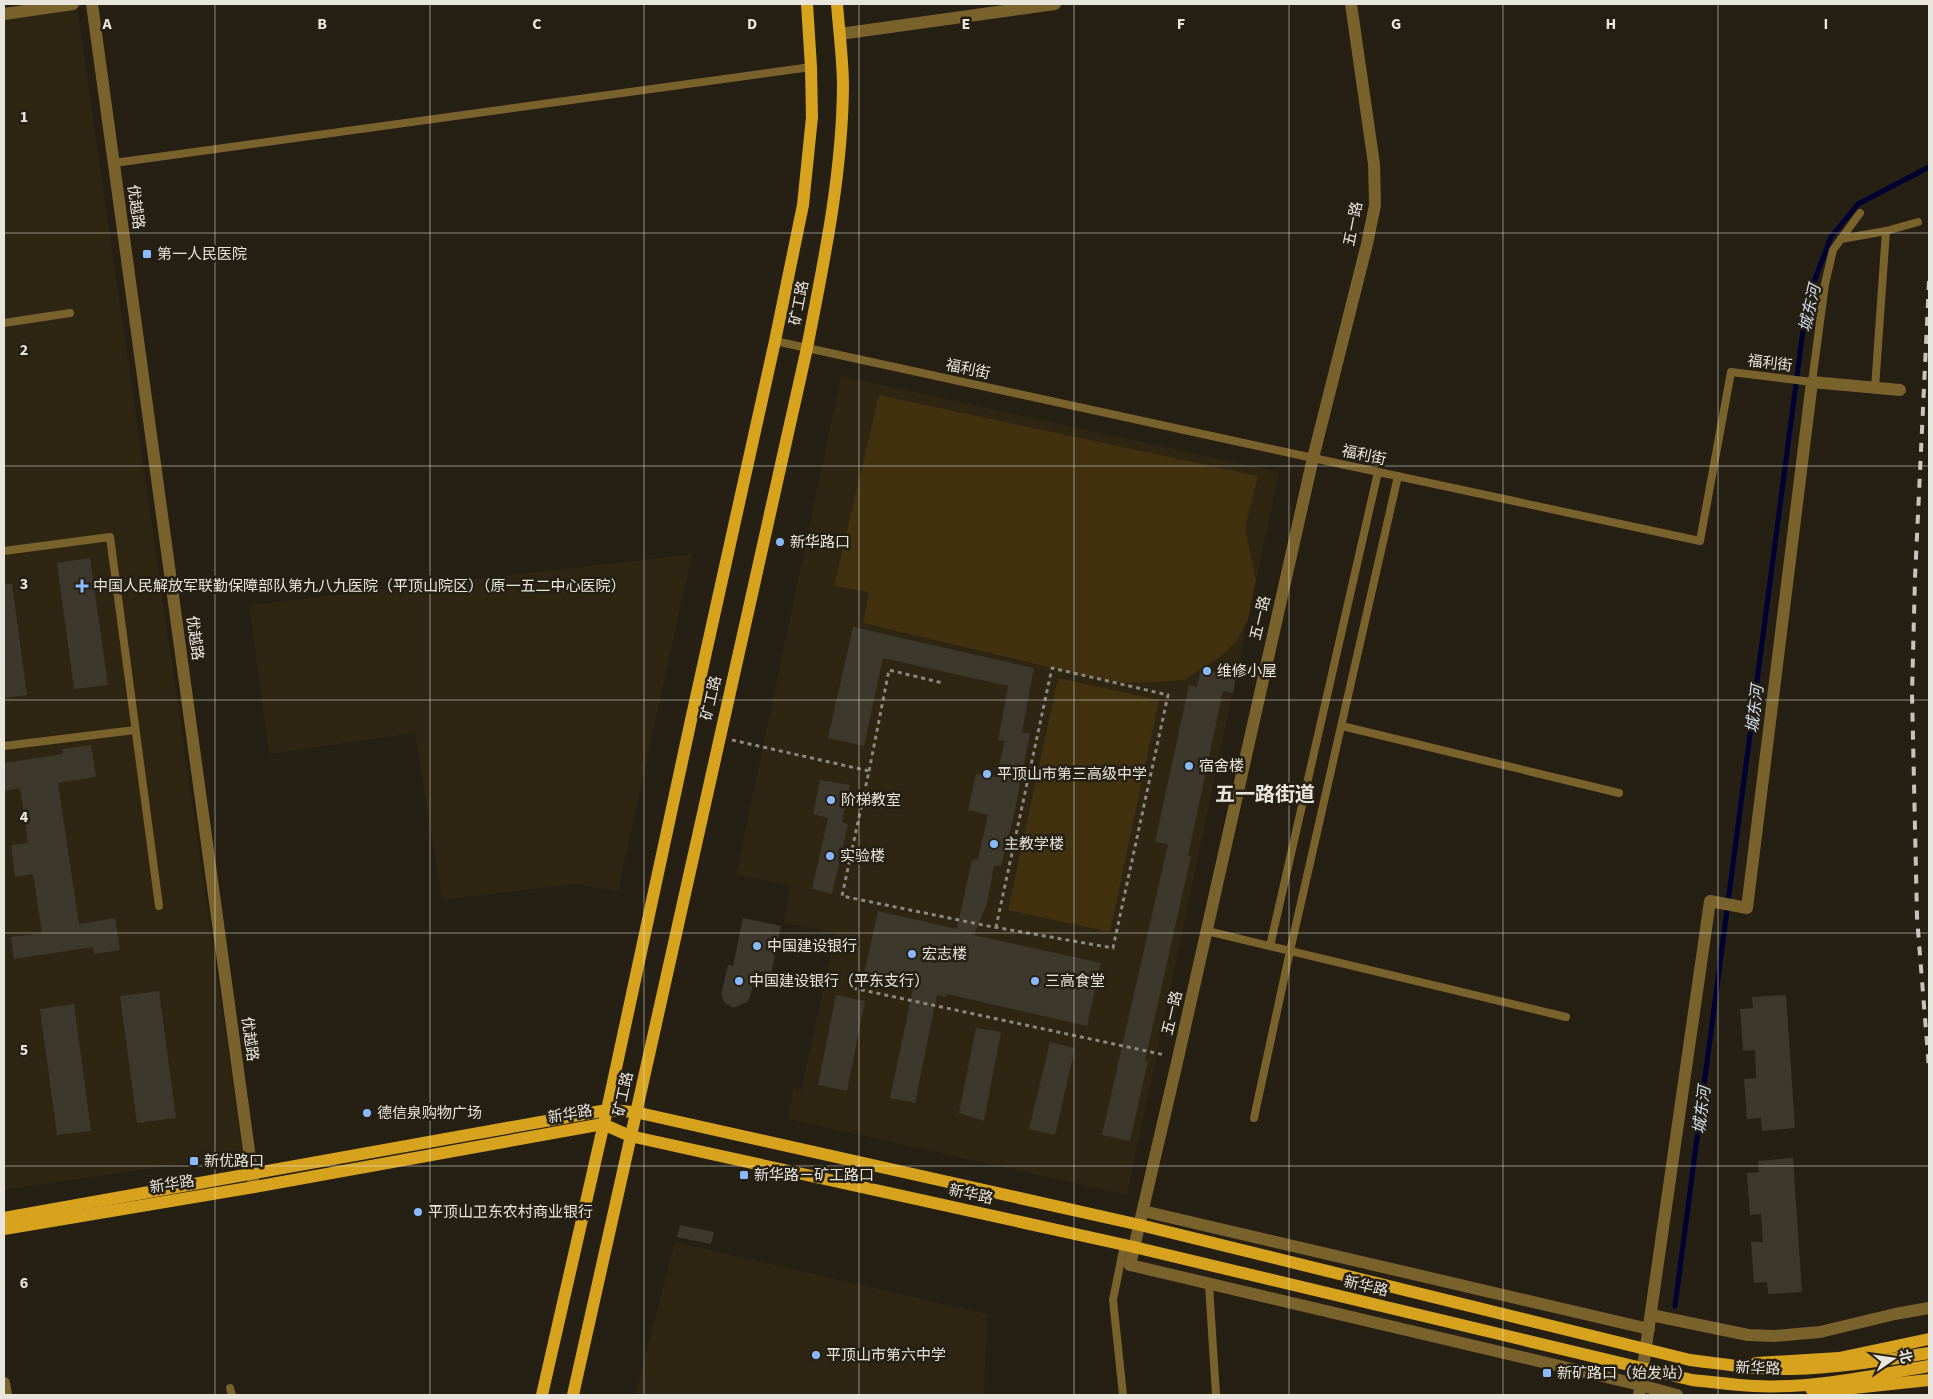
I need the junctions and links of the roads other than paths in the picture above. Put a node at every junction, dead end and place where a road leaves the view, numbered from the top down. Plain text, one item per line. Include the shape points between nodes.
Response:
1 (73, 4) edge
2 (92, 4) edge
3 (807, 4) edge
4 (837, 4) edge
5 (1055, 4) edge
6 (1351, 4) edge
7 (4, 14) edge
8 (840, 34) junction
9 (812, 67) junction
10 (114, 163) junction
11 (1860, 213) dead end
12 (1918, 222) dead end
13 (1886, 231) junction
14 (1842, 239) junction
15 (70, 313) dead end
16 (4, 323) edge
17 (775, 341) junction
18 (806, 348) junction
19 (1812, 382) junction
20 (1875, 388) junction
21 (1900, 390) dead end
22 (1313, 458) junction
23 (1378, 472) junction
24 (1398, 476) junction
25 (4, 551) edge
26 (1342, 726) junction
27 (135, 730) junction
28 (4, 746) edge
29 (1619, 793) dead end
30 (159, 906) dead end
31 (1207, 931) junction
32 (1270, 946) junction
33 (1290, 951) junction
34 (1566, 1017) dead end
35 (607, 1110) junction
36 (635, 1112) junction
37 (1254, 1118) dead end
38 (603, 1124) junction
39 (630, 1136) junction
40 (253, 1181) junction
41 (1143, 1211) junction
42 (4, 1218) edge
43 (1140, 1225) junction
44 (4, 1229) edge
45 (1129, 1246) junction
46 (1209, 1285) junction
47 (1929, 1308) edge
48 (1651, 1315) junction
49 (1649, 1329) junction
50 (1929, 1339) edge
51 (1929, 1353) edge
52 (1690, 1360) junction
53 (1929, 1366) edge
54 (1929, 1380) edge
55 (4, 1383) edge
56 (1781, 1386) junction
57 (1640, 1390) edge
58 (6, 1395) edge
59 (542, 1395) edge
60 (574, 1395) edge
61 (1123, 1395) edge
62 (1216, 1395) edge
63 (1677, 1395) edge

1 - 7 street
2 - 10 street, 优越路
3 - 9 main road, 矿工路
4 - 8 main road, 矿工路
5 - 8 street
6 - 22 street, 五一路 via 1374,164 1374,205
8 - 18 main road, 矿工路 via 843,86 838,176
9 - 10 lane
9 - 17 main road, 矿工路 via 809,162
10 - 40 street, 优越路
11 - 14 lane
12 - 13 lane
13 - 14 lane
13 - 20 lane
14 - 19 lane via 1834,250 1825,284
15 - 16 lane
17 - 18 lane, 福利街
17 - 35 main road, 矿工路
18 - 22 lane, 福利街
18 - 36 main road, 矿工路
19 - 20 street
19 - 24 lane, 福利街 via 1731,372 1700,541
19 - 48 street via 1747,908 1710,901
20 - 21 street
22 - 23 lane, 福利街
22 - 31 street, 五一路
23 - 24 lane, 福利街
23 - 32 lane
24 - 26 lane
25 - 27 lane via 110,537
26 - 29 lane
26 - 33 lane
27 - 28 lane
27 - 30 lane
31 - 32 lane
31 - 41 street, 五一路
32 - 33 lane
33 - 34 lane
33 - 37 lane
35 - 36 main road, 新华路
35 - 38 main road, 矿工路
35 - 40 main road, 新华路
36 - 39 main road, 矿工路
36 - 43 main road, 新华路
38 - 39 main road, 新华路
38 - 40 main road, 新华路
38 - 59 main road, 矿工路
39 - 45 main road, 新华路
39 - 60 main road, 矿工路
40 - 42 main road, 新华路
40 - 44 main road, 新华路
41 - 43 street, 五一路
41 - 49 street
43 - 45 street, 五一路
43 - 52 main road, 新华路, bridge
45 - 46 street, 五一路 via 1130,1266
45 - 56 main road, 新华路, bridge via 1683,1378
45 - 61 lane via 1113,1300
46 - 57 street
46 - 62 lane
47 - 48 street via 1820,1332 1774,1336 1748,1335
48 - 49 street
49 - 57 street
50 - 52 main road, bridge via 1839,1358 1750,1363
51 - 52 main road, 新华路, bridge via 1855,1365 1791,1369
53 - 56 main road, 新华路, bridge
54 - 56 main road, bridge via 1844,1389
55 - 58 street
57 - 63 street

